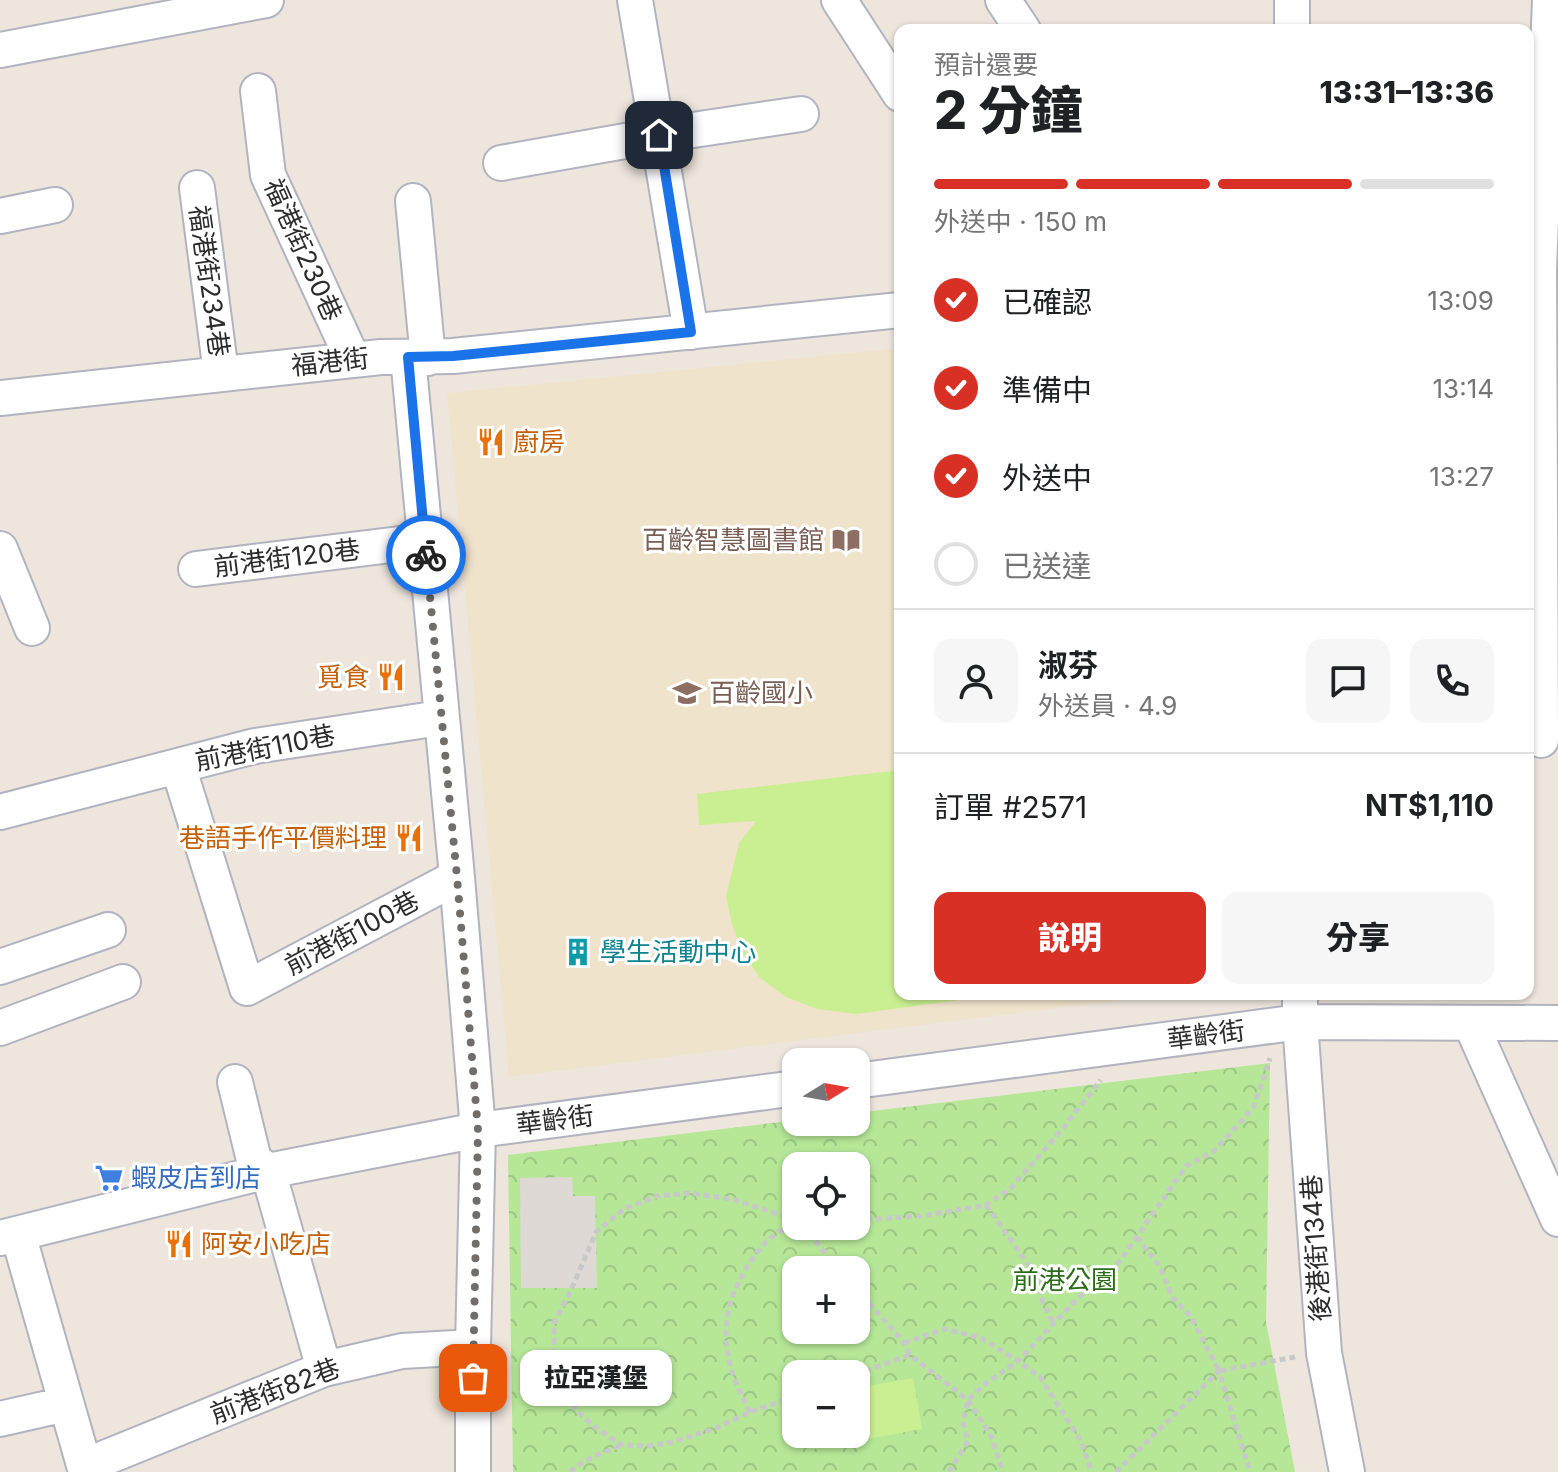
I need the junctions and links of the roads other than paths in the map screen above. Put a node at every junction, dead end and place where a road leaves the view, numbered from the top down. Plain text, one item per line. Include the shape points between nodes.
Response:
1 (266, 0) edge
2 (635, 0) edge
3 (839, 0) edge
4 (1003, 0) edge
5 (1292, 0) edge
6 (1550, 0) edge
7 (1019, 24) edge
8 (1292, 24) edge
9 (0, 50) edge
10 (894, 85) edge
11 (258, 91) dead end
12 (801, 114) dead end
13 (659, 135) junction
14 (501, 163) dead end
15 (197, 188) dead end
16 (413, 201) dead end
17 (55, 205) dead end
18 (0, 216) edge
19 (1542, 269) edge
20 (894, 311) edge
21 (691, 332) junction
22 (418, 358) junction
23 (353, 360) junction
24 (221, 373) junction
25 (0, 398) edge
26 (424, 541) junction
27 (0, 549) edge
28 (1549, 554) edge
29 (196, 569) dead end
30 (32, 628) dead end
31 (440, 718) junction
32 (1542, 740) edge
33 (178, 766) junction
34 (0, 812) edge
35 (457, 877) junction
36 (108, 930) dead end
37 (0, 967) edge
38 (123, 982) dead end
39 (247, 988) joint
40 (1300, 1008) edge
41 (1558, 1023) edge
42 (1471, 1024) junction
43 (0, 1028) edge
44 (870, 1079) edge
45 (235, 1082) dead end
46 (782, 1090) edge
47 (478, 1130) junction
48 (268, 1171) junction
49 (1558, 1219) edge
50 (9, 1236) edge
51 (473, 1347) junction
52 (324, 1369) junction
53 (66, 1404) junction
54 (0, 1419) edge
55 (86, 1469) edge
56 (473, 1472) edge
57 (1347, 1472) edge

1 - 9 street
2 - 13 street
3 - 10 street
4 - 7 street
5 - 8 street
6 - 19 street
11 - 23 street, 福港街230巷 via 268,175
12 - 13 street
13 - 14 street
13 - 21 street
15 - 24 street, 福港街234巷
16 - 22 street
17 - 18 street
19 - 28 street
20 - 21 street, 福港街
21 - 22 street, 福港街
22 - 23 street, 福港街
22 - 26 street
23 - 24 street, 福港街
24 - 25 street, 福港街
26 - 29 street, 前港街120巷
26 - 31 street
27 - 30 street
28 - 32 street
31 - 33 street, 前港街110巷 via 255,746
31 - 35 street
33 - 34 street
33 - 39 street, 前港街110巷
35 - 39 street, 前港街100巷
35 - 47 street
36 - 37 street
38 - 43 street
40 - 42 street, 華齡街
40 - 44 street, 華齡街
40 - 57 street, 後港街134巷 via 1324,1353
41 - 42 street, 華齡街
42 - 49 street
45 - 48 street via 254,1160
46 - 47 street, 華齡街
47 - 48 street, 華齡街
47 - 51 street
48 - 50 street, 華齡街
48 - 52 street
50 - 53 street
51 - 52 street, 前港街82巷 via 402,1351
51 - 56 street
52 - 55 street, 前港街82巷
53 - 54 street
53 - 55 street

